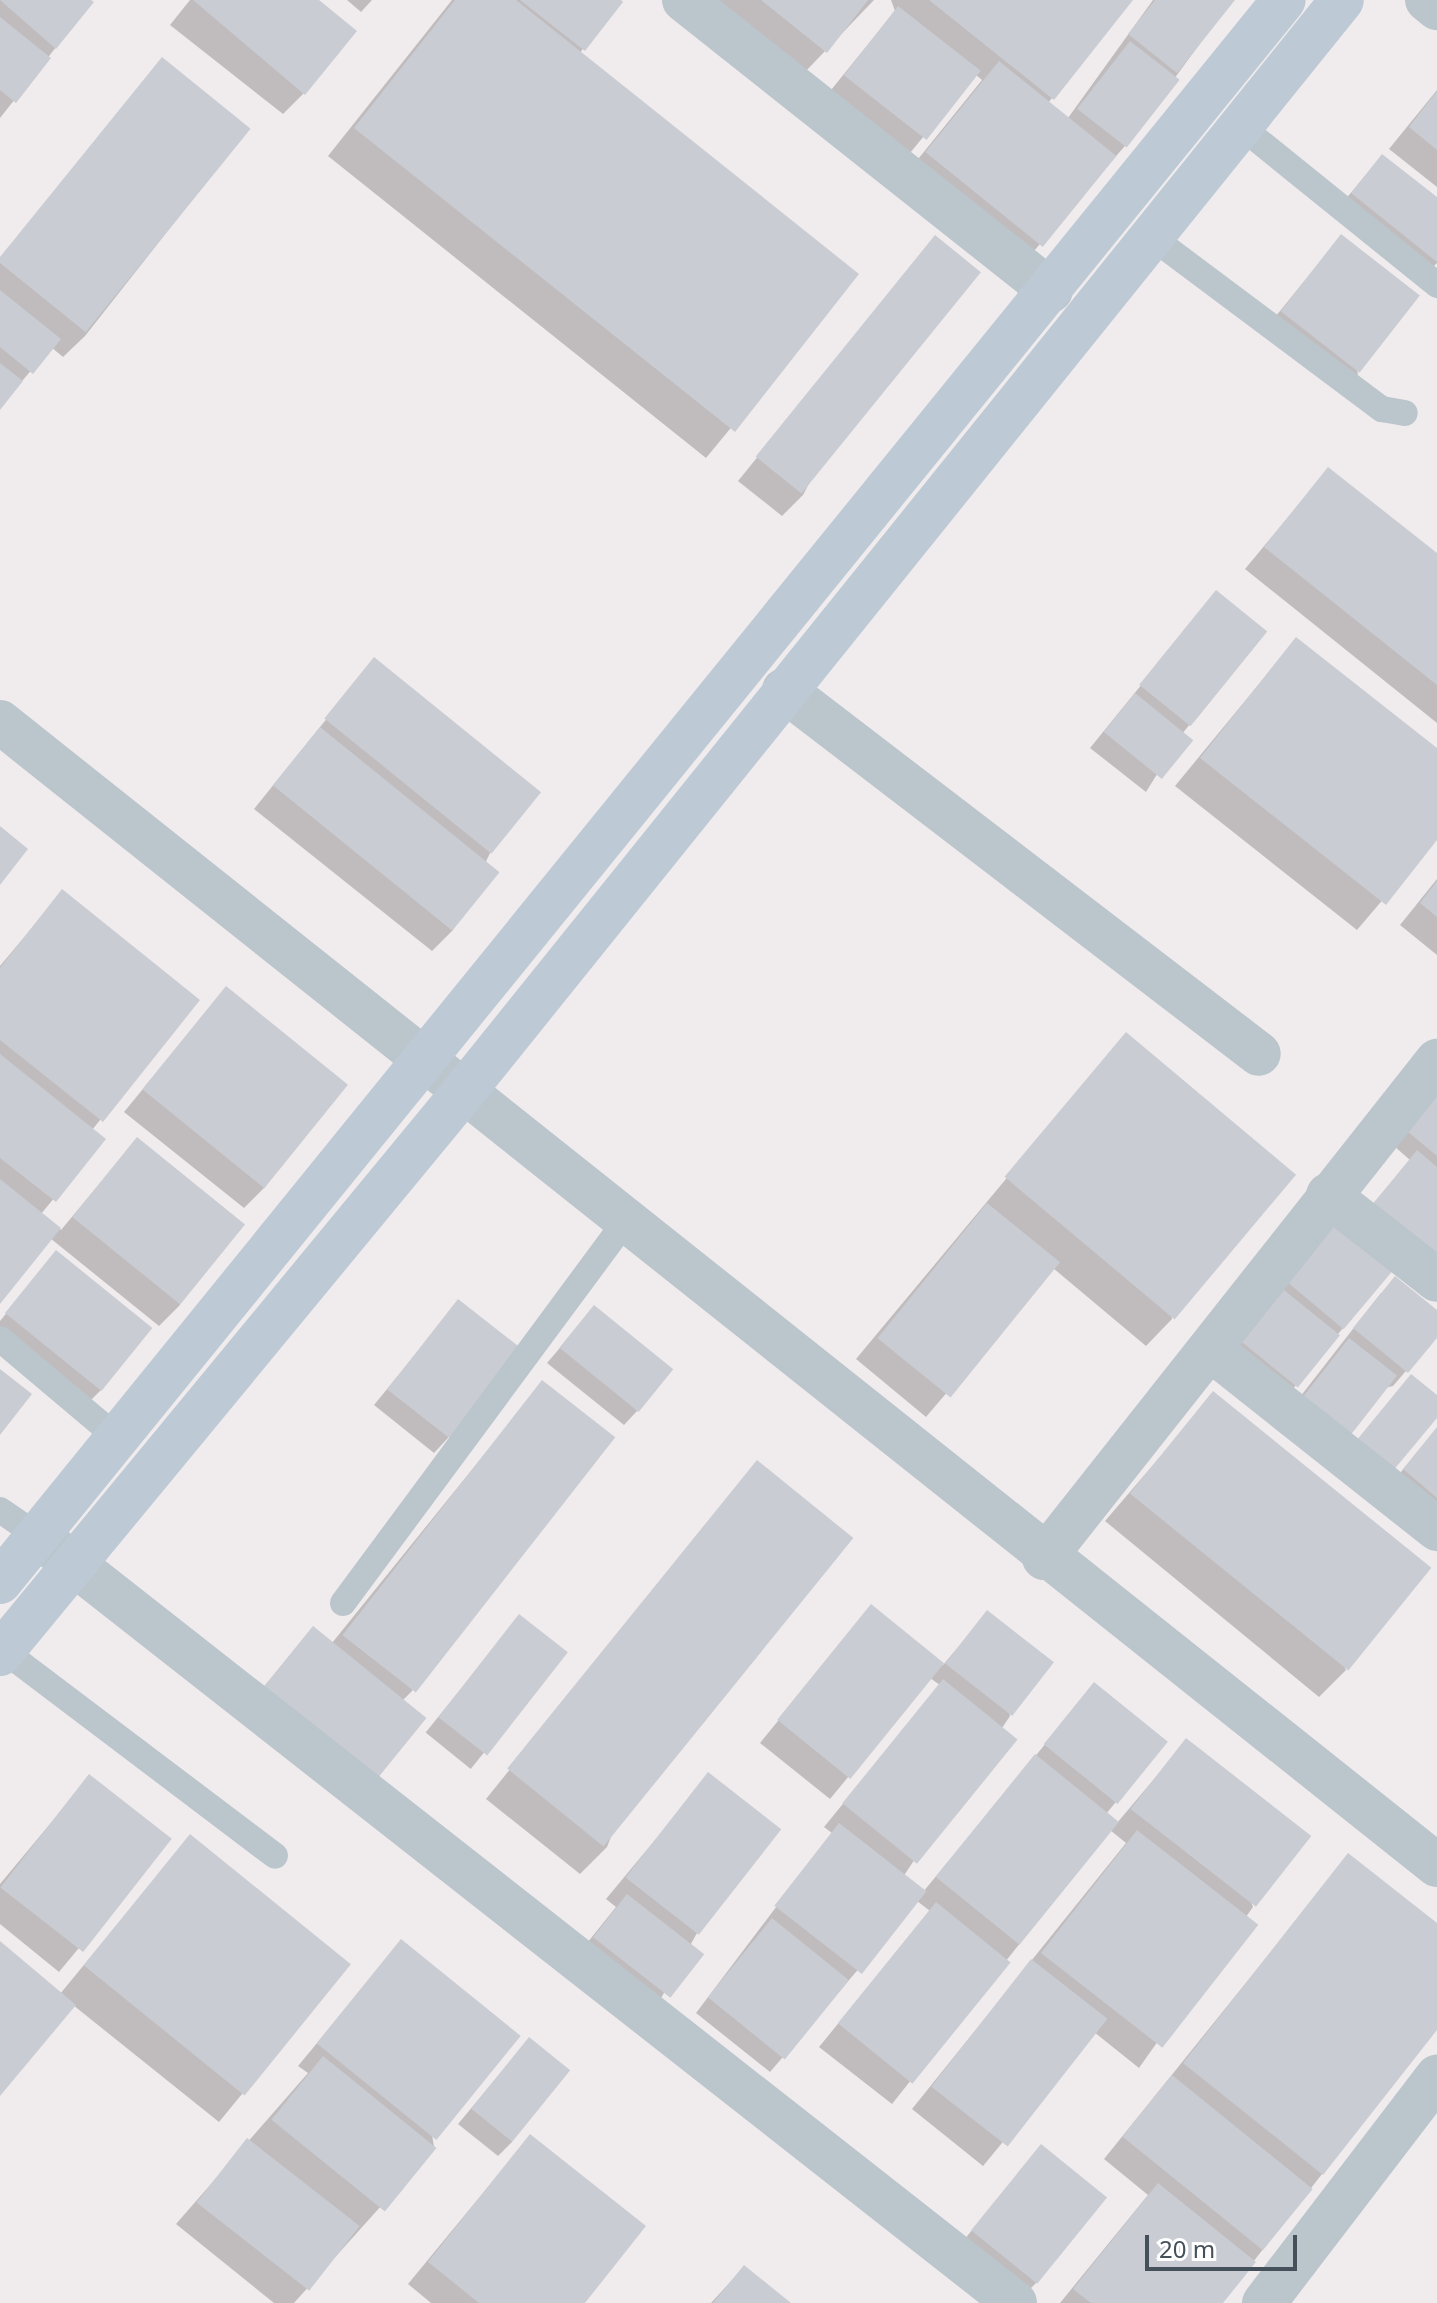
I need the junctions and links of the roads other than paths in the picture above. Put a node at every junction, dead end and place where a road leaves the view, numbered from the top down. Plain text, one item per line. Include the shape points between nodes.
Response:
1 (684, 0) edge
2 (1284, 0) edge
3 (1342, 0) edge
4 (1427, 0) edge
5 (1437, 8) edge
6 (1239, 125) junction
7 (1149, 235) junction
8 (1437, 285) edge
9 (1051, 291) junction
10 (1405, 413) dead end
11 (784, 690) junction
12 (0, 722) edge
13 (1259, 1054) dead end
14 (1437, 1061) edge
15 (421, 1062) junction
16 (461, 1095) junction
17 (1328, 1195) junction
18 (624, 1223) junction
19 (1437, 1280) edge
20 (0, 1339) edge
21 (1210, 1349) junction
22 (114, 1435) junction
23 (0, 1510) edge
24 (1437, 1529) edge
25 (38, 1536) junction
26 (1044, 1558) junction
27 (71, 1565) junction
28 (0, 1582) edge
29 (343, 1603) dead end
30 (1, 1652) edge
31 (275, 1856) dead end
32 (1437, 1865) edge
33 (1437, 2077) edge
34 (1015, 2303) edge
35 (1264, 2303) edge

1 - 9 street
2 - 9 street
3 - 6 street
4 - 5 street
6 - 7 street
6 - 8 lane
7 - 10 lane via 1382,409
7 - 11 street
9 - 15 street
11 - 13 street
11 - 16 street
12 - 15 street
14 - 17 street
15 - 16 street
15 - 22 street
16 - 18 street
16 - 27 street
17 - 19 street
17 - 21 street
18 - 26 street
18 - 29 lane
20 - 22 lane
21 - 24 street
21 - 26 street
22 - 25 street
23 - 25 lane
25 - 27 street
25 - 28 street
26 - 32 street
27 - 30 street
27 - 34 street
30 - 31 lane
33 - 35 street

